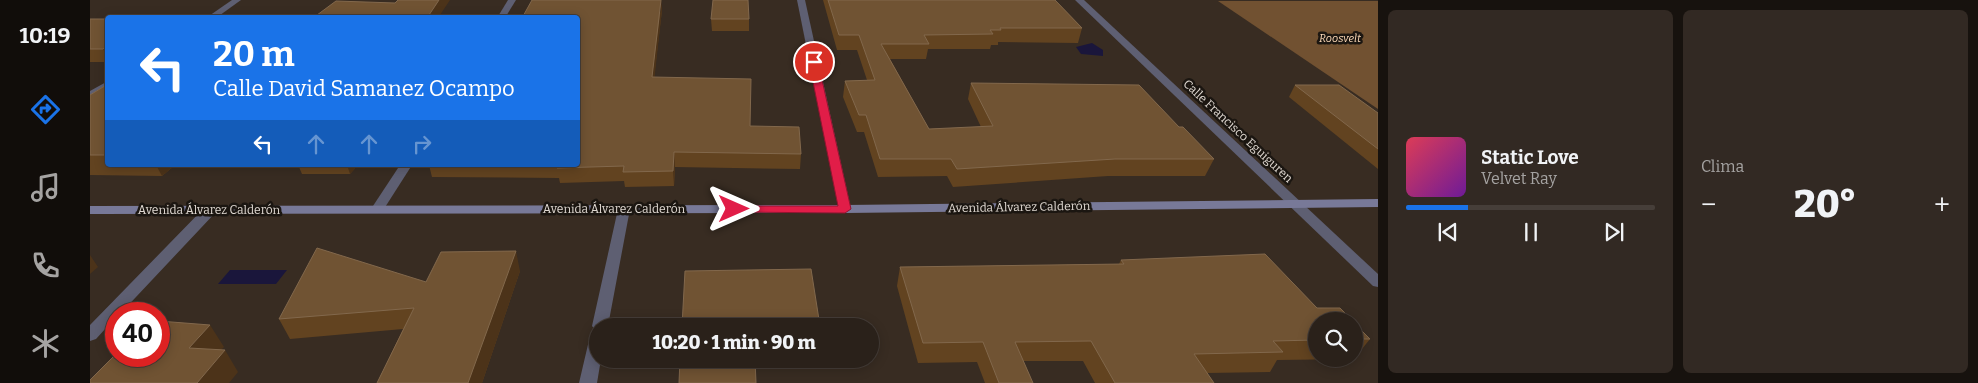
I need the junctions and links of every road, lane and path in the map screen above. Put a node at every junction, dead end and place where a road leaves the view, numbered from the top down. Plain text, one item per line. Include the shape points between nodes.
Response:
1 (237, 0) edge
2 (512, 0) edge
3 (800, 0) edge
4 (1079, 0) edge
5 (214, 15) edge
6 (503, 15) edge
7 (105, 86) edge
8 (90, 96) edge
9 (405, 167) edge
10 (1294, 203) junction
11 (1378, 203) edge
12 (211, 209) junction
13 (377, 209) junction
14 (624, 209) junction
15 (845, 209) junction
16 (90, 210) edge
17 (1378, 282) edge
18 (602, 318) edge
19 (90, 336) edge
20 (591, 368) edge
21 (588, 383) edge

1 - 5 street
2 - 6 street
3 - 15 street
4 - 10 street, Calle Francisco Eguiguren
7 - 8 street
9 - 13 street
10 - 11 street, Avenida Álvarez Calderón
10 - 15 street, Avenida Álvarez Calderón
10 - 17 street, Calle Francisco Eguiguren
12 - 13 street, Avenida Álvarez Calderón
12 - 16 street, Avenida Álvarez Calderón
12 - 19 street
13 - 14 street, Avenida Álvarez Calderón
14 - 15 street, Avenida Álvarez Calderón
14 - 18 street
20 - 21 street

